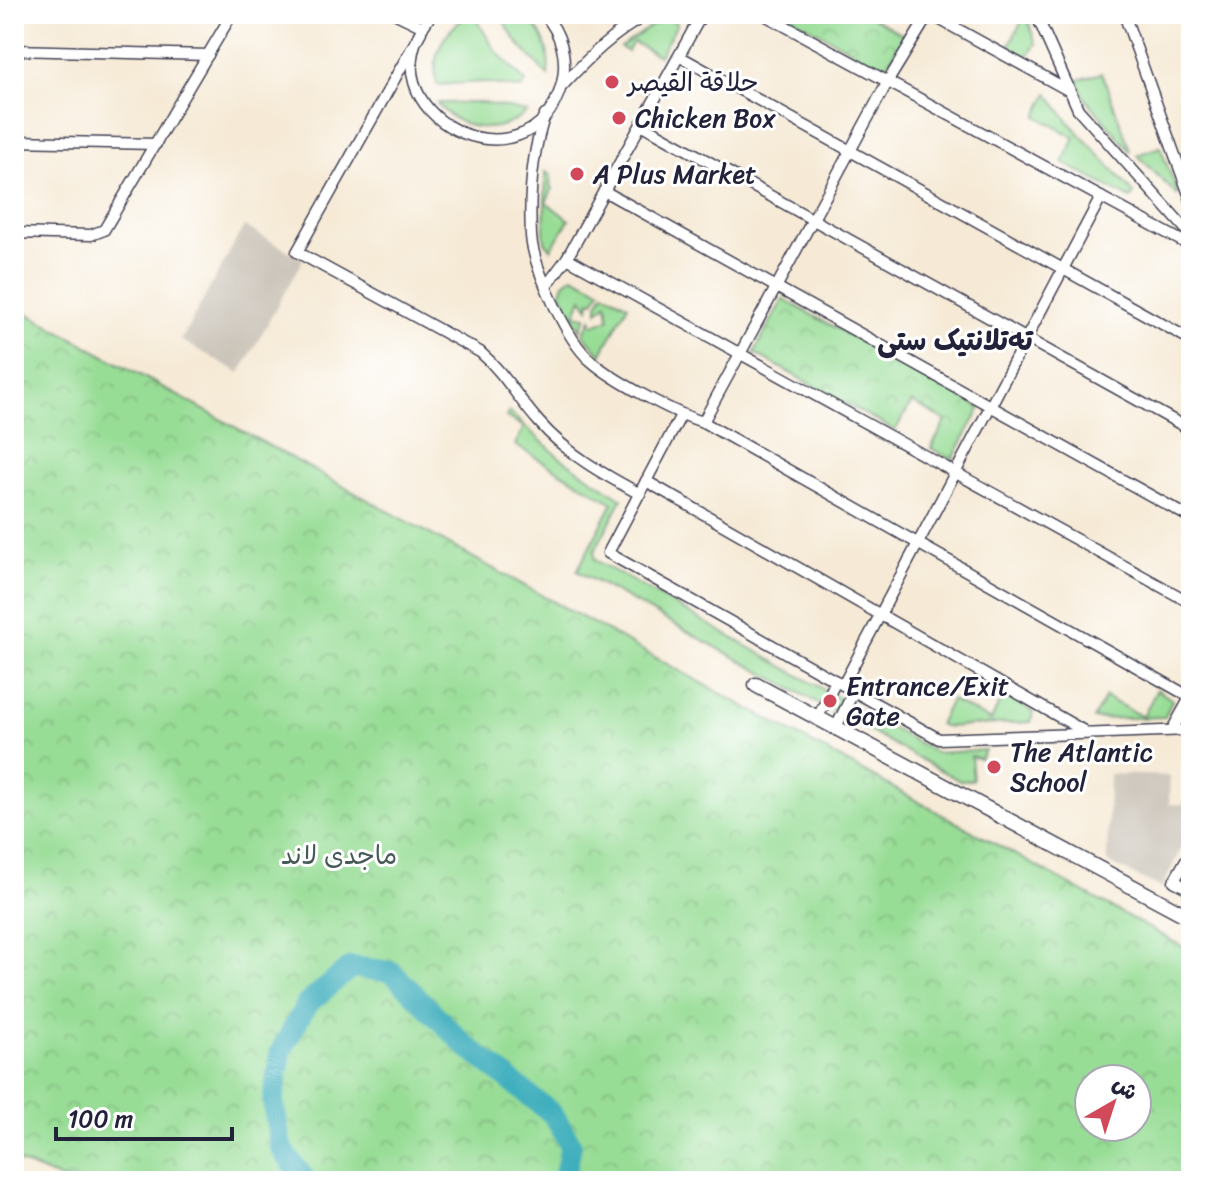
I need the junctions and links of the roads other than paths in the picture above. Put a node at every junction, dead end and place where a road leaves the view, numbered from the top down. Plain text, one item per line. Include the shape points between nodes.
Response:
1 (232, 14) edge
2 (396, 14) edge
3 (544, 14) edge
4 (649, 14) edge
5 (702, 14) edge
6 (763, 14) edge
7 (930, 14) edge
8 (1036, 14) edge
9 (1124, 14) edge
10 (426, 22) edge
11 (14, 50) edge
12 (563, 52) junction
13 (208, 55) junction
14 (679, 56) junction
15 (587, 59) junction
16 (888, 81) junction
17 (560, 88) junction
18 (1066, 89) junction
19 (545, 115) junction
20 (641, 124) junction
21 (517, 134) junction
22 (14, 141) edge
23 (156, 144) junction
24 (535, 150) junction
25 (850, 151) junction
26 (604, 191) junction
27 (1101, 197) junction
28 (1191, 200) edge
29 (813, 219) junction
30 (14, 233) edge
31 (1191, 235) edge
32 (1191, 246) edge
33 (567, 258) junction
34 (1063, 269) junction
35 (547, 285) junction
36 (776, 287) junction
37 (1026, 338) junction
38 (1191, 340) edge
39 (740, 354) junction
40 (991, 406) junction
41 (681, 415) junction
42 (703, 422) junction
43 (1191, 430) edge
44 (955, 473) junction
45 (646, 481) junction
46 (640, 494) junction
47 (1191, 518) edge
48 (918, 543) junction
49 (1191, 603) edge
50 (881, 615) junction
51 (840, 683) junction
52 (756, 685) dead end
53 (854, 691) junction
54 (1191, 696) edge
55 (818, 717) junction
56 (836, 727) junction
57 (1172, 730) junction
58 (1191, 730) edge
59 (1086, 732) junction
60 (1191, 851) edge
61 (1191, 890) edge
62 (1191, 918) edge

1 - 13 street
2 - 10 street
3 - 12 street
4 - 15 street
5 - 14 street
6 - 16 street
7 - 16 street
7 - 18 street
8 - 18 street
9 - 28 street
10 - 21 street via 414,52 414,73 433,115 449,129 473,138
10 - 46 street via 297,252 480,352 498,366 554,438 588,465
11 - 13 street
12 - 15 street via 575,62
12 - 17 street
13 - 23 street
14 - 20 street
14 - 25 street
15 - 17 street
16 - 25 street
16 - 27 street
17 - 19 street
18 - 31 street
19 - 21 street
19 - 24 street
20 - 26 street
20 - 29 street
21 - 24 street via 532,139
22 - 23 street
23 - 30 street via 100,232
24 - 35 street via 531,239
25 - 29 street
25 - 34 street
26 - 33 street
26 - 36 street
27 - 32 street
27 - 34 street
29 - 36 street
29 - 37 street
33 - 35 street
33 - 39 street
34 - 37 street
34 - 38 street
35 - 41 street via 590,361
36 - 39 street
36 - 40 street
37 - 40 street
37 - 43 street
39 - 42 street
39 - 44 street
40 - 44 street
40 - 47 street
41 - 42 street
41 - 45 street
42 - 48 street
44 - 48 street
44 - 49 street
45 - 46 street
45 - 50 street
46 - 51 street via 608,553
48 - 50 street
48 - 54 street
50 - 51 street
50 - 59 street
51 - 53 street
51 - 55 street
52 - 55 street
53 - 56 street
53 - 59 street via 939,739
54 - 57 street
55 - 56 street
56 - 62 street
57 - 58 street
57 - 59 street
60 - 61 street via 1174,881

